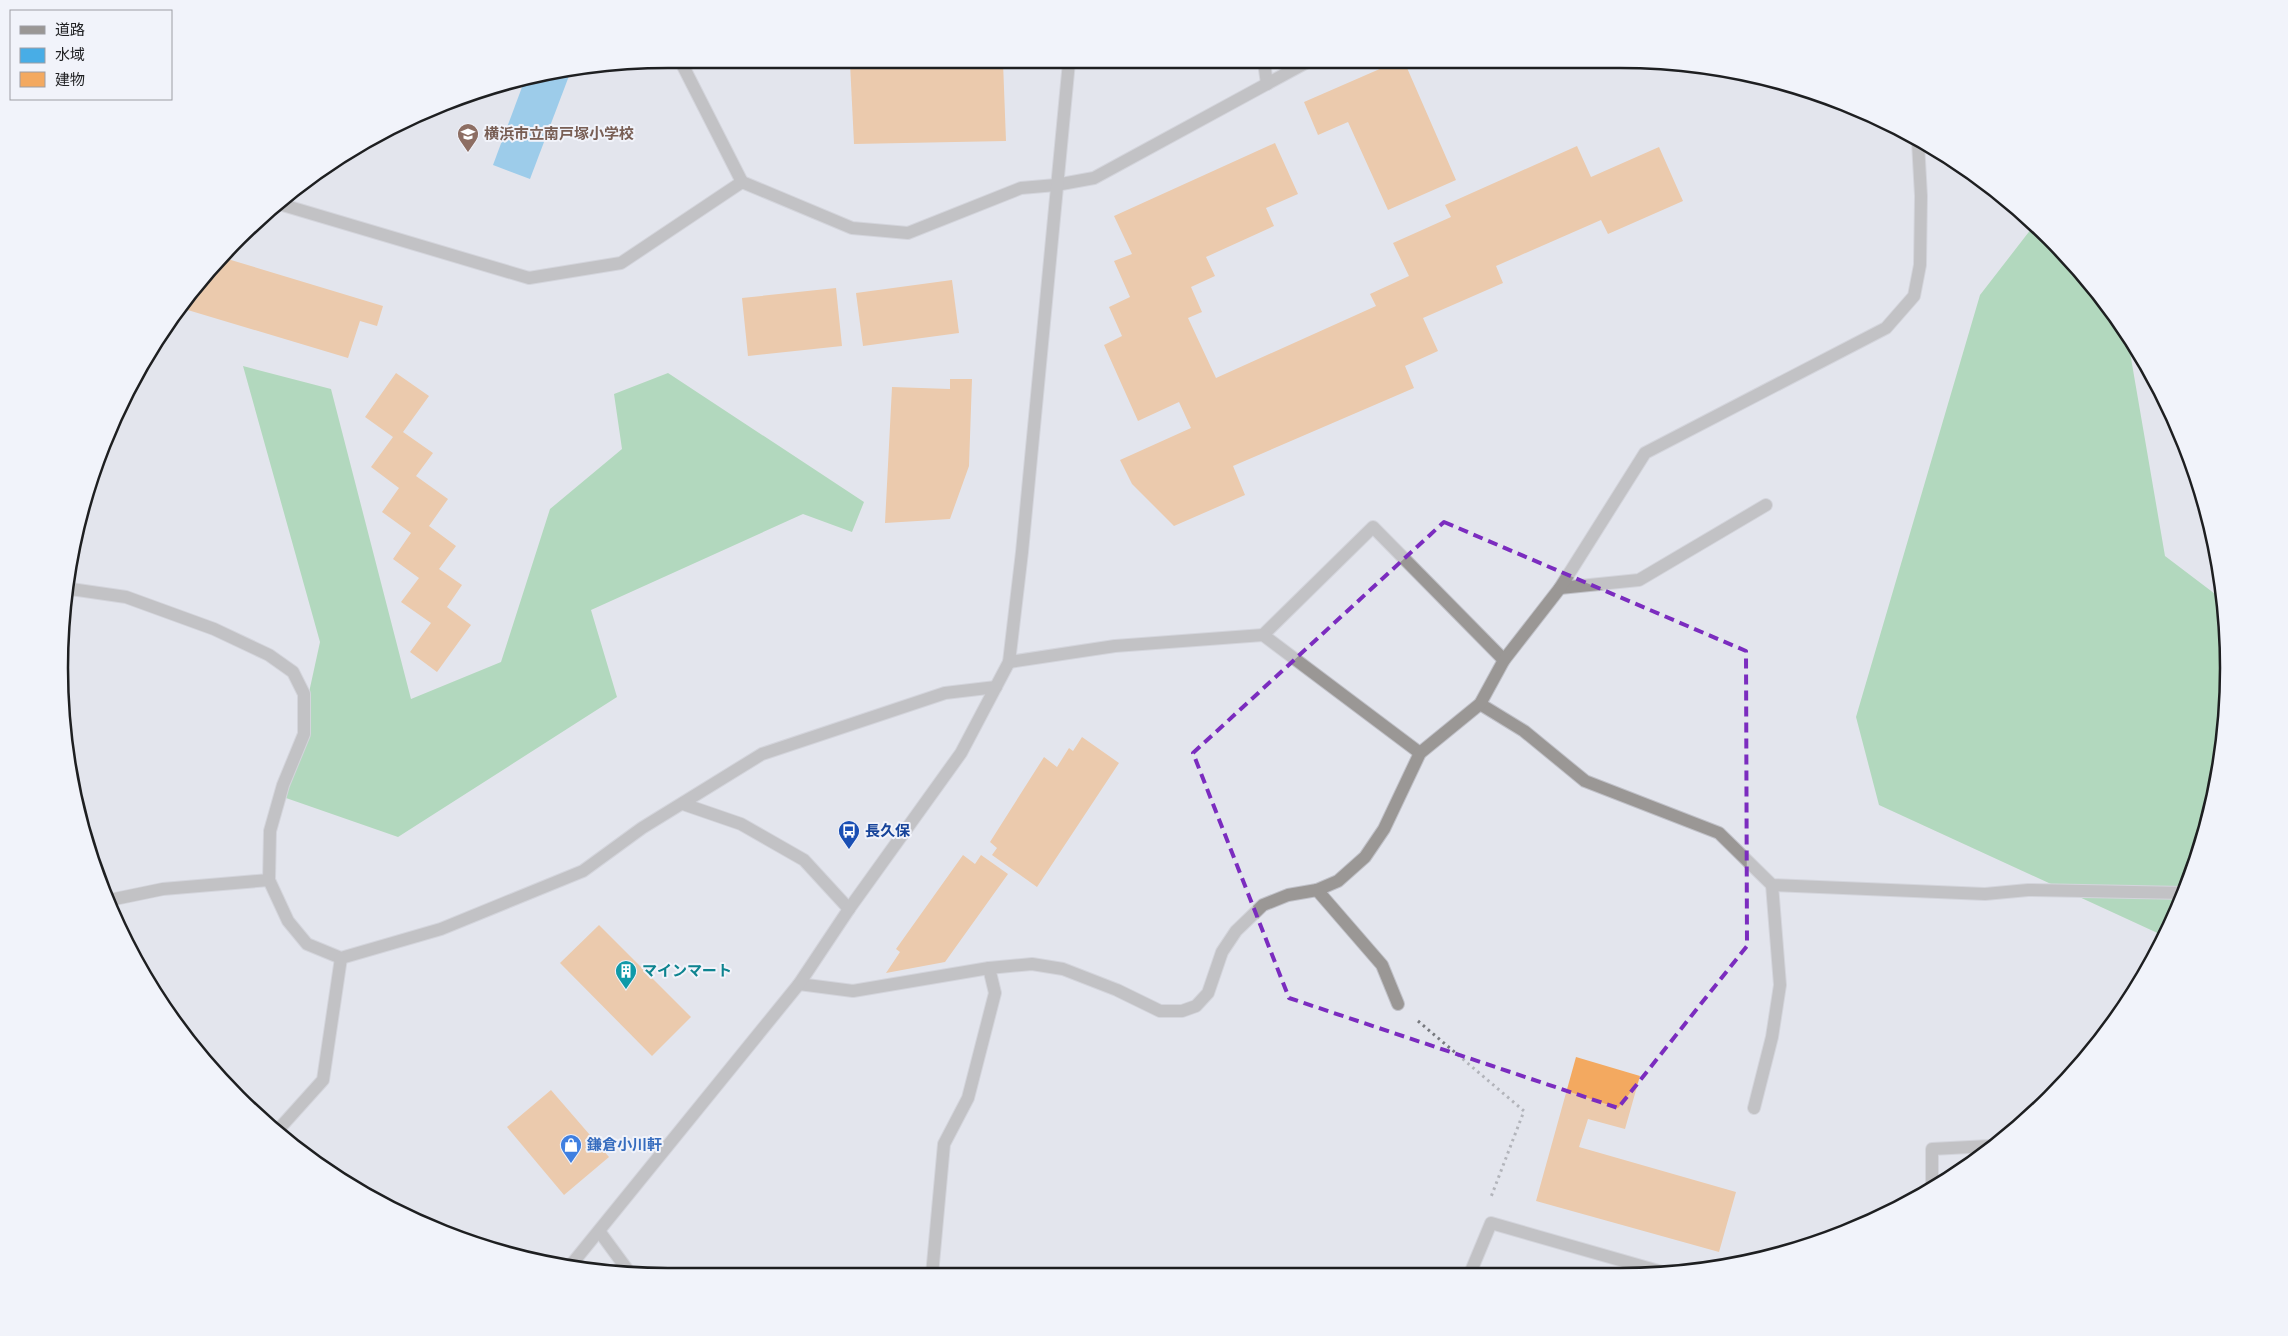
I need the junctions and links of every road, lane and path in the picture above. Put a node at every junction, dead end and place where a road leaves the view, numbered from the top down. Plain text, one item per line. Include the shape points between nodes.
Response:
1 (684, 68) edge
2 (1068, 68) edge
3 (1265, 68) edge
4 (1296, 68) edge
5 (1267, 84) junction
6 (1918, 147) edge
7 (742, 182) junction
8 (1056, 185) junction
9 (285, 206) edge
10 (1766, 505) dead end
11 (1560, 588) junction
12 (73, 589) edge
13 (1263, 635) junction
14 (1504, 660) junction
15 (1009, 662) junction
16 (996, 687) junction
17 (1480, 704) junction
18 (1420, 753) junction
19 (682, 804) junction
20 (269, 880) junction
21 (1772, 885) junction
22 (1317, 890) junction
23 (2177, 893) edge
24 (114, 899) edge
25 (849, 909) junction
26 (341, 958) junction
27 (989, 968) junction
28 (799, 984) junction
29 (1398, 1004) joint
30 (1754, 1108) dead end
31 (281, 1127) edge
32 (1983, 1146) edge
33 (1932, 1181) edge
34 (1490, 1223) junction
35 (599, 1231) junction
36 (575, 1261) edge
37 (625, 1267) edge
38 (1646, 1267) edge
39 (933, 1268) edge
40 (1472, 1268) edge

1 - 7 street
2 - 8 street
3 - 5 street
4 - 5 street
5 - 8 street via 1094,178
6 - 11 street via 1920,265 1914,296 1886,328 1646,453
7 - 8 street via 852,228 908,233 1021,188
7 - 9 street via 621,263 529,278
8 - 15 street
10 - 11 street via 1639,580
11 - 14 street
12 - 20 street via 126,597 205,626 269,655 293,672 304,694 304,734 283,785 270,831
13 - 14 street via 1373,527
13 - 15 street via 1115,646
13 - 18 street
14 - 17 street
15 - 16 street
16 - 19 street via 945,692 762,754
16 - 25 street via 961,753
17 - 18 street
17 - 21 street via 1524,731 1584,781 1719,833
18 - 22 street via 1384,829 1365,857 1338,881
19 - 25 street via 741,824 804,860
19 - 26 street via 642,828 583,871 441,929
20 - 24 street via 163,889
20 - 26 street via 288,921 307,944
21 - 23 street via 1985,894 2028,890
21 - 30 street via 1780,985 1772,1037
22 - 27 street via 1288,895 1263,905 1236,931 1222,952 1208,992 1196,1006 1182,1012 1160,1011 1062,969 1032,964
22 - 29 street via 1382,965
25 - 28 street
26 - 31 street via 323,1080
27 - 28 street via 854,991
27 - 39 street via 995,994 971,1088 944,1144
28 - 35 street
29 - 34 path via 1524,1111 1490,1200
32 - 33 street via 1932,1149
34 - 38 street
34 - 40 street
35 - 36 street
35 - 37 street

